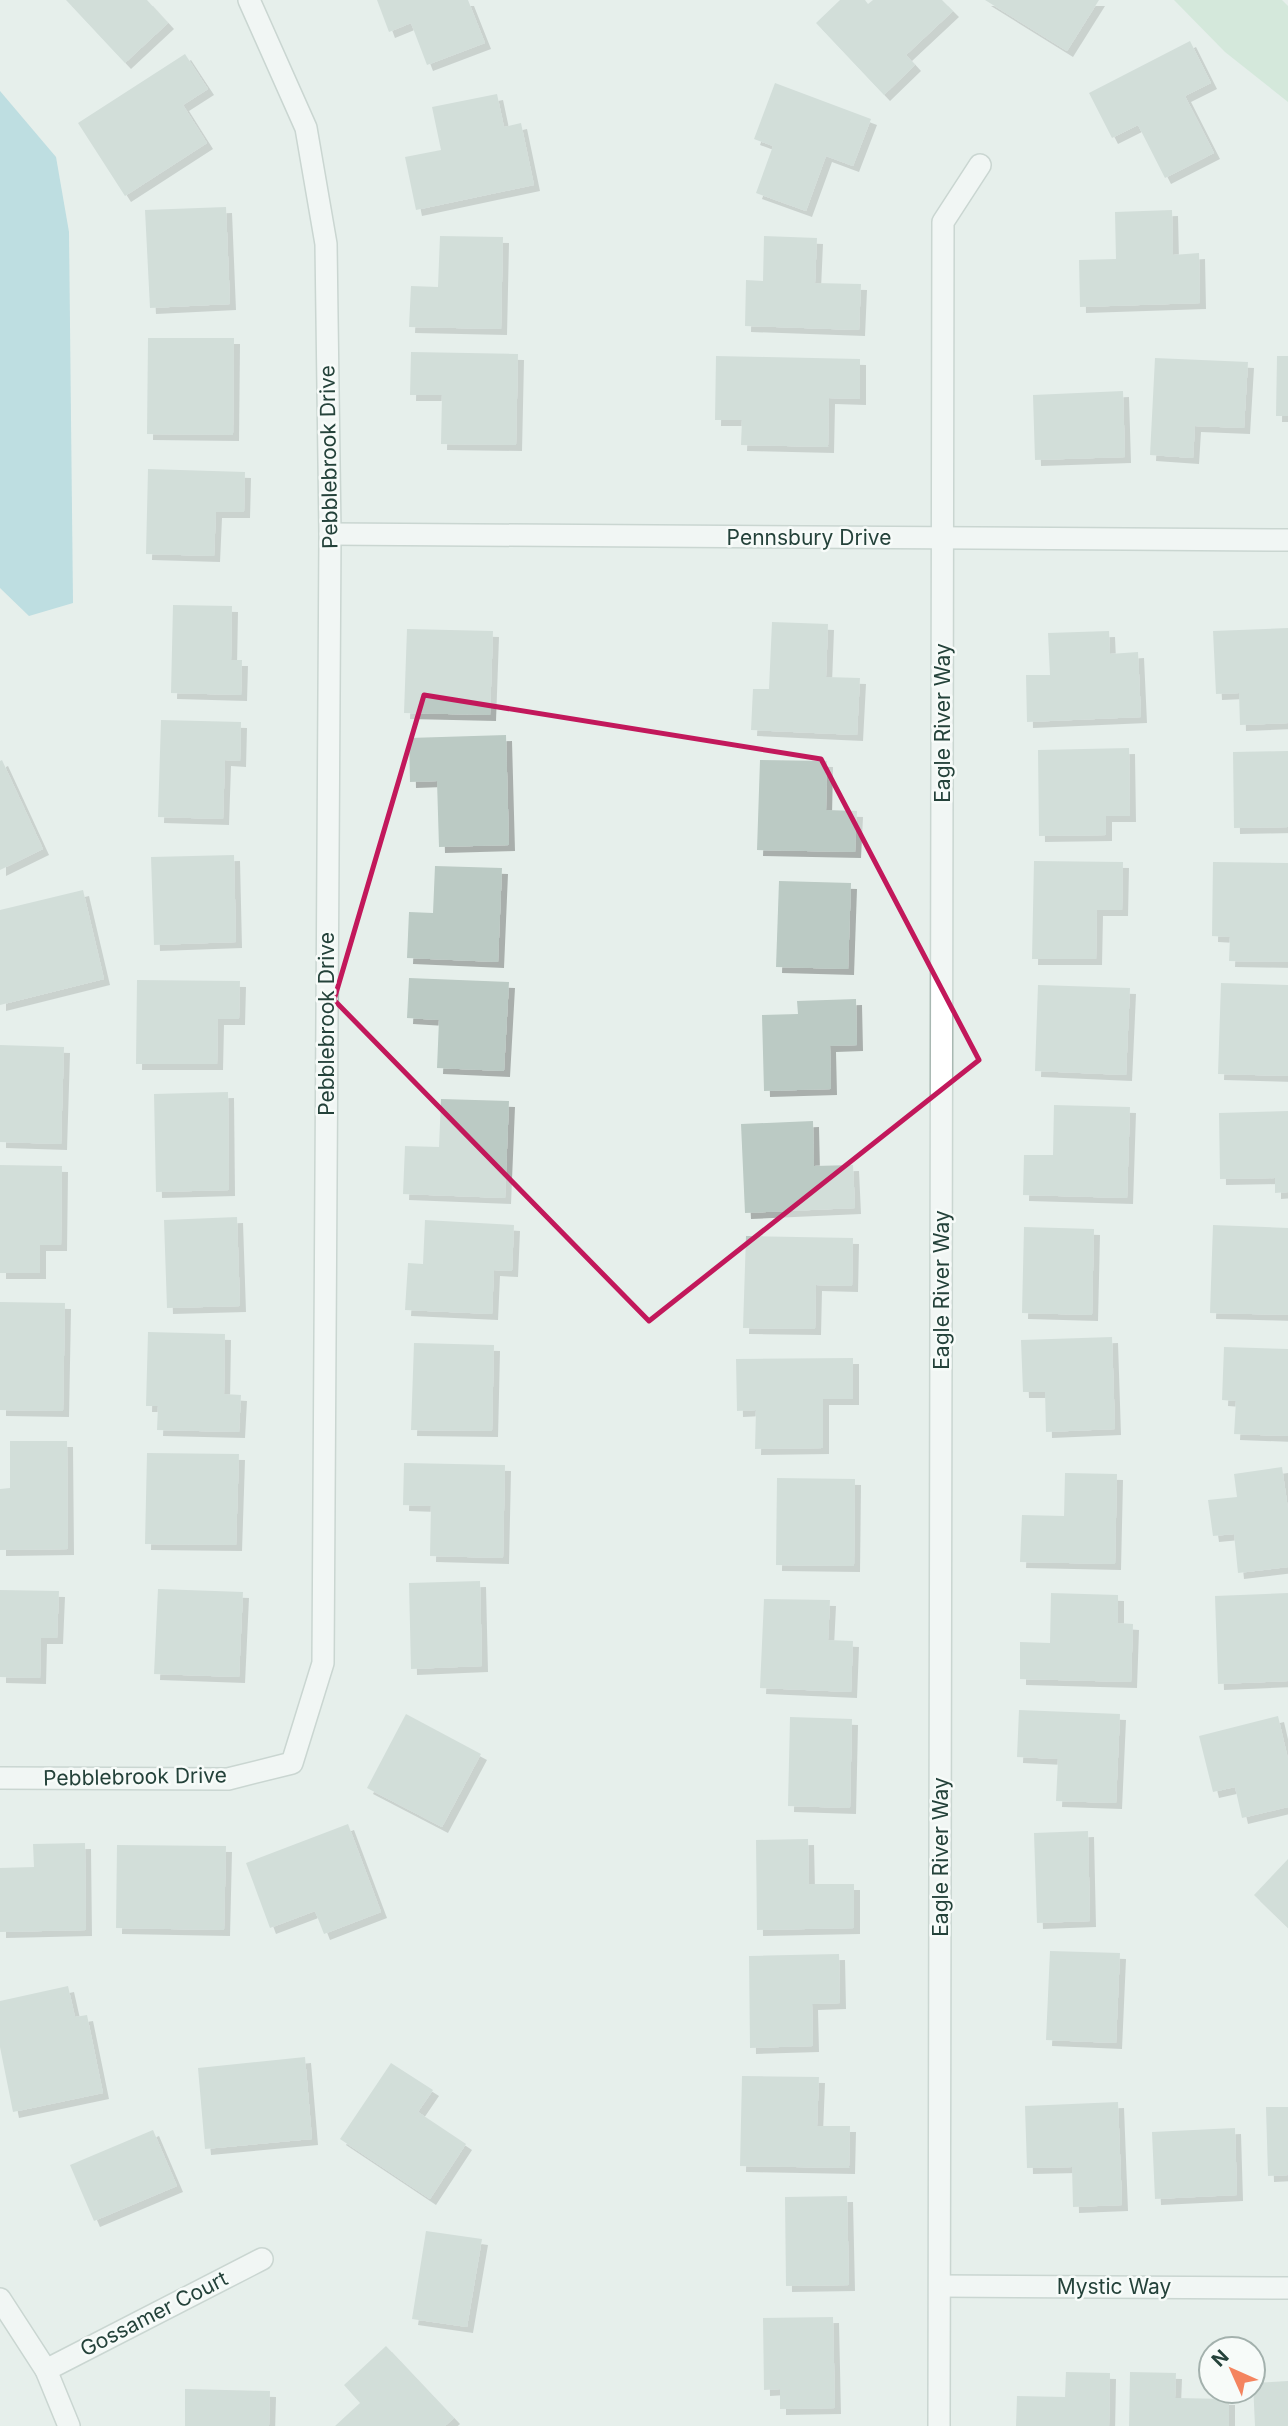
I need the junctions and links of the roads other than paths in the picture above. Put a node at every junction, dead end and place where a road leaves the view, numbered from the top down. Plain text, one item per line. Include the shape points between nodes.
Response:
1 (249, 0) edge
2 (980, 165) dead end
3 (330, 534) junction
4 (943, 539) junction
5 (1288, 540) edge
6 (0, 1778) edge
7 (262, 2259) dead end
8 (940, 2286) junction
9 (1288, 2288) edge
10 (0, 2299) edge
11 (46, 2370) junction
12 (69, 2426) edge
13 (939, 2426) edge

1 - 3 street, Pebblebrook Drive via 306,128 326,244
2 - 4 street, Eagle River Way via 943,222
3 - 4 street, Pennsbury Drive
3 - 6 street, Pebblebrook Drive via 323,1663 292,1763 228,1779
4 - 5 street, Pennsbury Drive
4 - 8 street, Eagle River Way
7 - 11 street, Gossamer Court
8 - 9 street, Mystic Way
8 - 13 street, Eagle River Way
10 - 11 street
11 - 12 street

